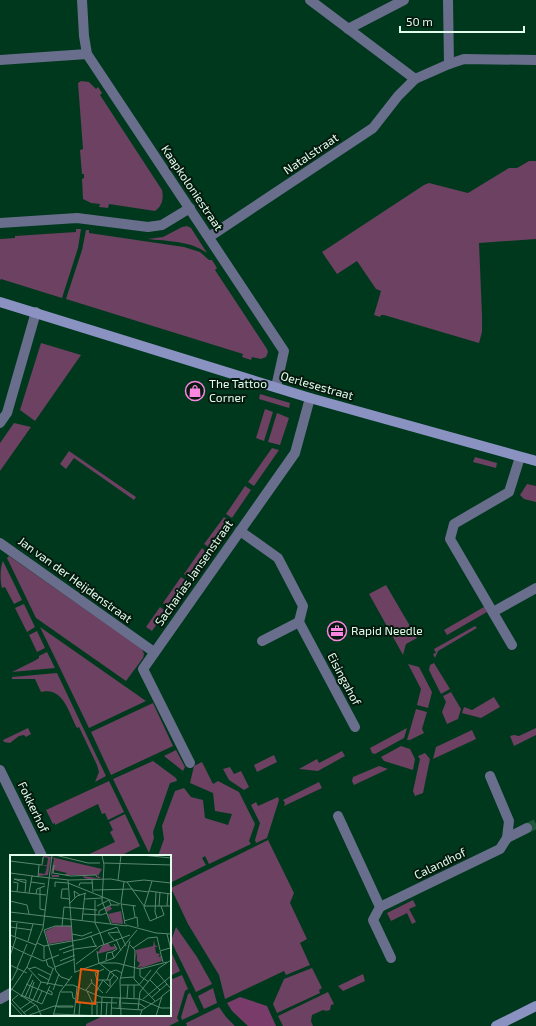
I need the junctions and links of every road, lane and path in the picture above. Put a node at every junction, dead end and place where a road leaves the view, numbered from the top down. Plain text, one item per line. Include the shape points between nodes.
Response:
1 (82, 0) edge
2 (310, 0) edge
3 (404, 0) edge
4 (448, 0) edge
5 (348, 29) junction
6 (87, 54) junction
7 (0, 60) edge
8 (536, 60) edge
9 (449, 64) junction
10 (415, 79) junction
11 (190, 208) junction
12 (0, 223) edge
13 (209, 237) junction
14 (0, 302) edge
15 (36, 312) junction
16 (276, 387) junction
17 (310, 398) junction
18 (0, 423) edge
19 (520, 457) junction
20 (536, 461) edge
21 (240, 531) junction
22 (0, 543) edge
23 (536, 588) edge
24 (493, 612) junction
25 (299, 622) junction
26 (262, 641) dead end
27 (512, 645) dead end
28 (154, 652) junction
29 (355, 727) dead end
30 (190, 762) dead end
31 (0, 770) edge
32 (490, 776) dead end
33 (338, 816) dead end
34 (527, 828) tunnel mouth
35 (506, 838) junction
36 (42, 855) edge
37 (380, 907) junction
38 (391, 958) dead end
39 (10, 993) edge
40 (0, 998) edge
41 (536, 1006) edge
42 (496, 1026) edge

1 - 6 street, Kaapkoloniestraat
2 - 5 street
3 - 5 street
4 - 9 street
5 - 10 street
6 - 7 street
6 - 11 street, Kaapkoloniestraat
8 - 9 street via 464,59
9 - 10 street
10 - 13 street, Natalstraat via 373,128
11 - 12 street via 162,225 148,227 77,218
11 - 13 street, Kaapkoloniestraat
13 - 16 street, Kaapkoloniestraat via 284,351
14 - 15 street, Oerlesestraat
15 - 16 street, Oerlesestraat
15 - 18 street via 7,413
16 - 17 street, Oerlesestraat
17 - 19 street, Oerlesestraat
17 - 21 street, Sacharias Jansenstraat via 295,453
19 - 20 street, Oerlesestraat
19 - 24 street via 509,492 454,524 450,539
21 - 25 street via 278,558 303,606
21 - 28 street, Sacharias Jansenstraat
22 - 28 street, Jan van der Heijdenstraat
23 - 24 street
24 - 27 street
25 - 26 street
25 - 29 street, Eisingahof
28 - 30 street, Sacharias Jansenstraat via 143,669
31 - 36 street, Fokkerhof
32 - 35 street via 509,821
33 - 37 street
34 - 35 street, Calandhof
35 - 37 street, Calandhof via 500,849
37 - 38 street via 373,920
39 - 40 street
41 - 42 street

